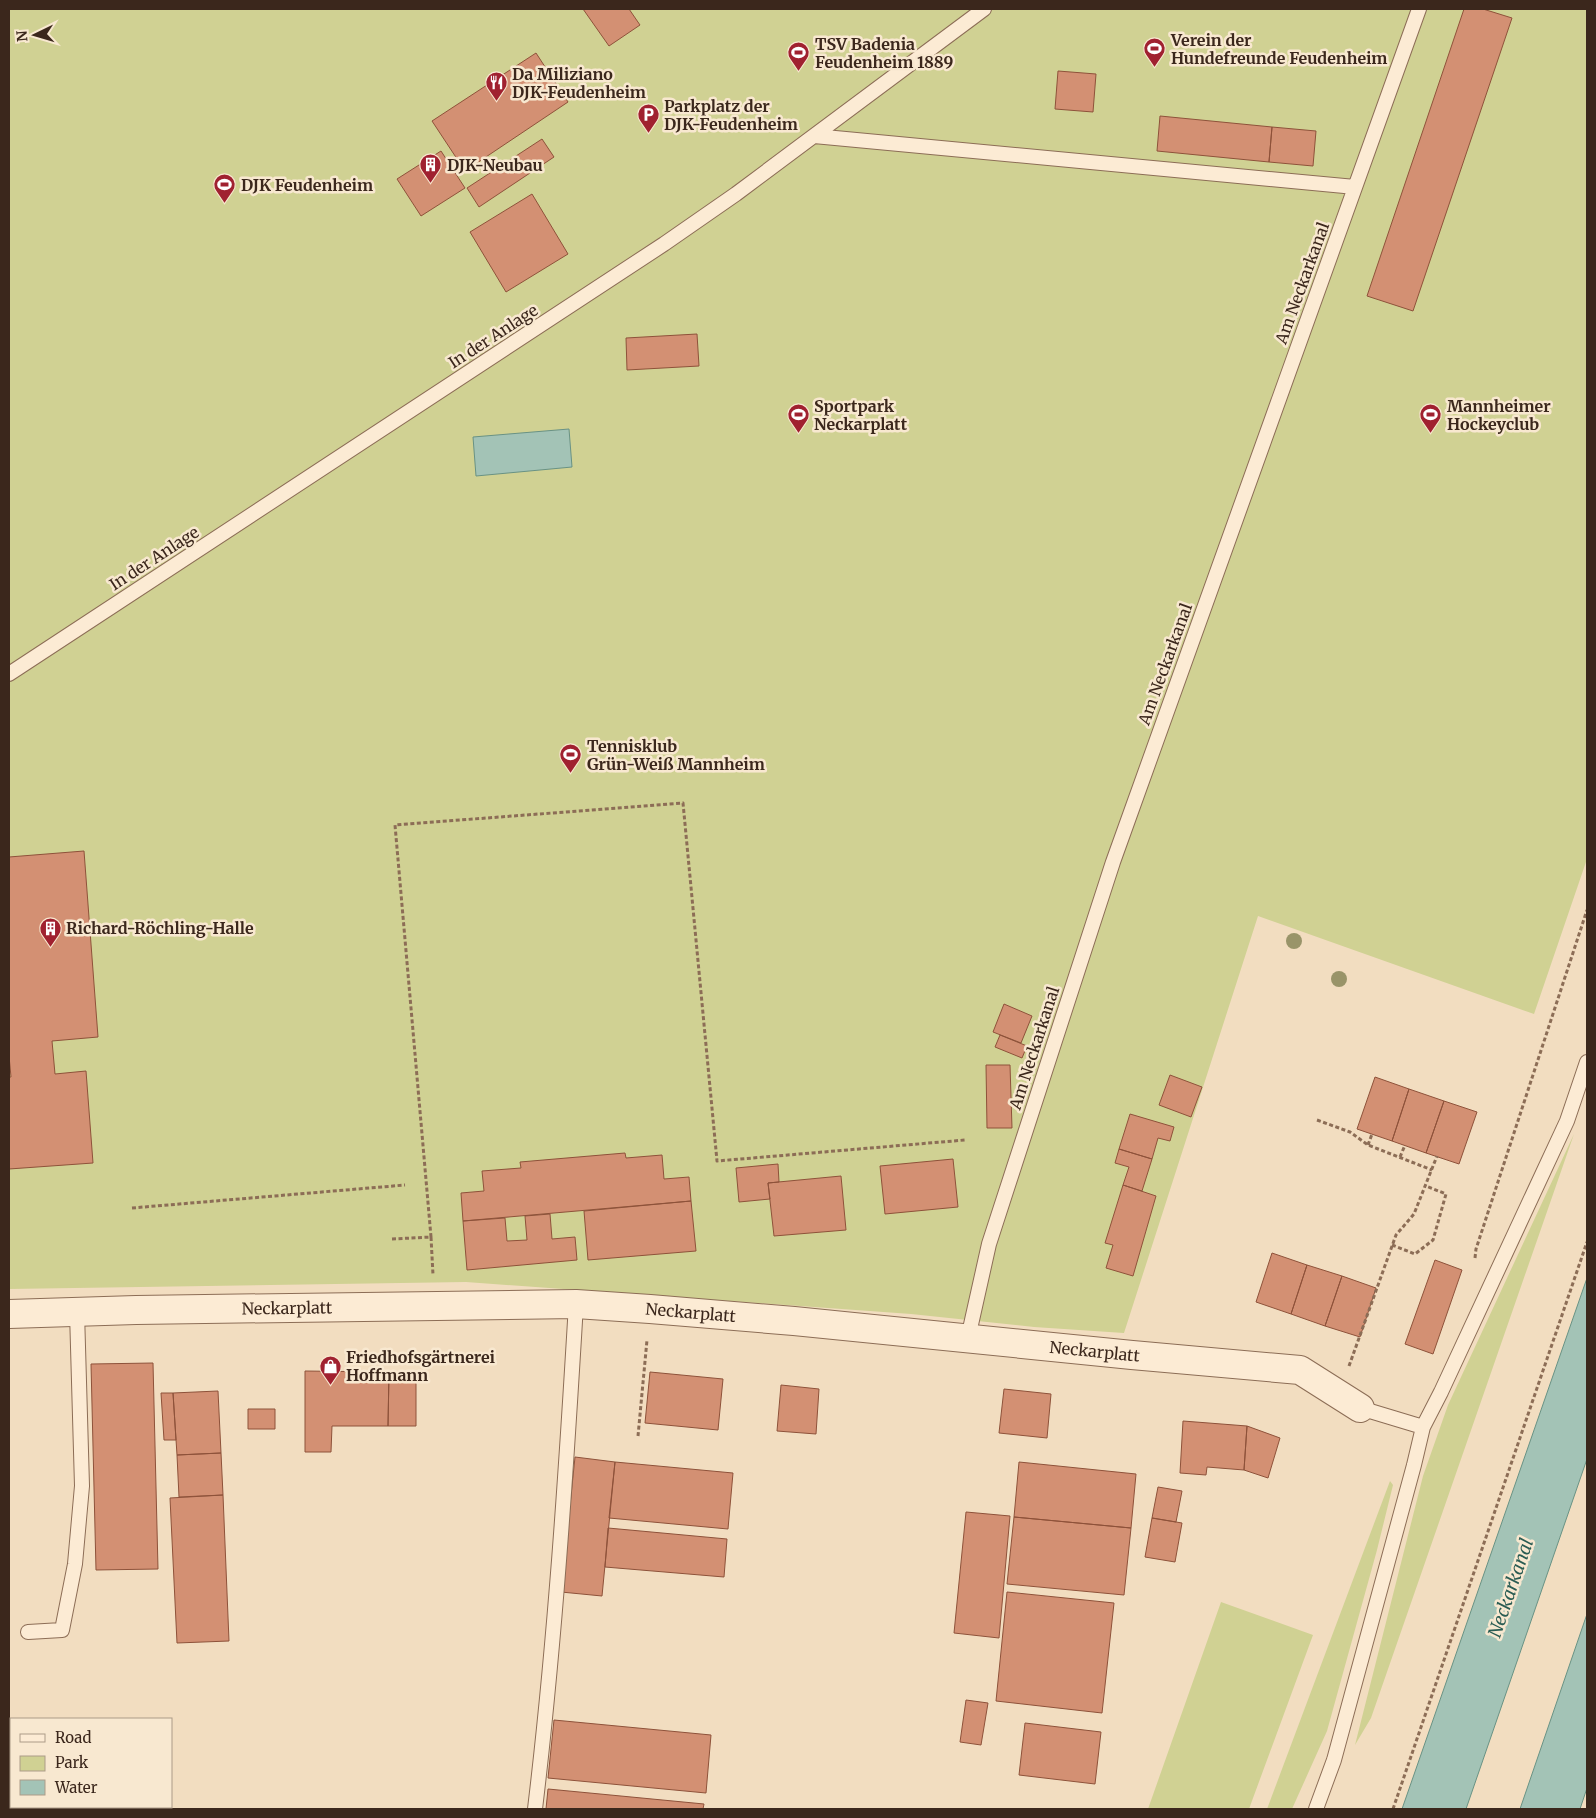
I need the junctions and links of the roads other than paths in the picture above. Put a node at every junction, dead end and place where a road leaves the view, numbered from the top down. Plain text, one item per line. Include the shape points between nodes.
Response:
1 (984, 9) edge
2 (1419, 9) edge
3 (814, 136) junction
4 (1355, 187) junction
5 (9, 674) edge
6 (1587, 1062) edge
7 (576, 1304) junction
8 (77, 1312) junction
9 (9, 1314) edge
10 (968, 1338) junction
11 (1349, 1401) joint
12 (1422, 1427) junction
13 (28, 1632) dead end
14 (535, 1809) edge
15 (1316, 1809) edge

1 - 3 lane, In der Anlage
2 - 4 lane, Am Neckarkanal
3 - 4 lane
3 - 5 lane, In der Anlage via 664,244
4 - 10 lane, Am Neckarkanal via 1114,862 989,1244
6 - 12 lane via 1567,1121
7 - 8 street, Neckarplatt
7 - 10 street, Neckarplatt
7 - 14 lane via 556,1605
8 - 9 street, Neckarplatt
8 - 13 lane via 82,1486 75,1564 62,1630
10 - 11 street, Neckarplatt via 1300,1370
11 - 12 lane
12 - 15 lane via 1334,1760

